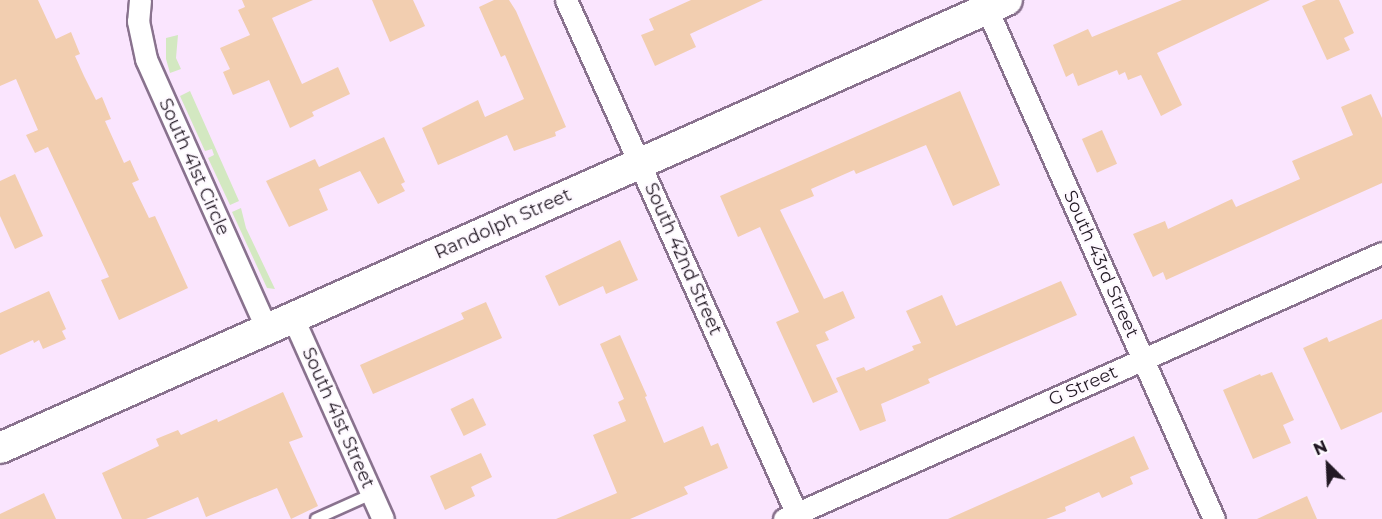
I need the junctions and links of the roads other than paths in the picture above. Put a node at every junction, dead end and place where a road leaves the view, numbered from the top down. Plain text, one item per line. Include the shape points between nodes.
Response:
1 (140, 0) edge
2 (566, 0) edge
3 (997, 4) edge
4 (640, 163) junction
5 (1382, 253) edge
6 (280, 324) junction
7 (1143, 359) junction
8 (0, 448) edge
9 (372, 494) junction
10 (793, 517) edge
11 (316, 519) edge
12 (383, 519) edge
13 (1214, 519) edge

1 - 6 street, South 41st Circle via 138,21 146,59
2 - 4 street, South 42nd Street
3 - 4 main road, Randolph Street
3 - 7 street, South 43rd Street
4 - 6 main road, Randolph Street
4 - 10 street, South 42nd Street
5 - 7 street, G Street
6 - 8 main road, Randolph Street
6 - 9 street, South 41st Street
7 - 10 street, G Street
7 - 13 street, South 43rd Street
9 - 11 lane
9 - 12 street, South 41st Street

